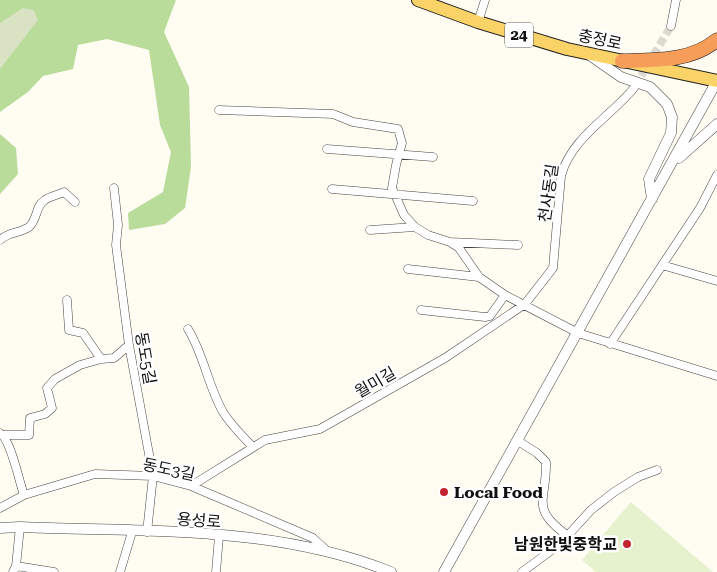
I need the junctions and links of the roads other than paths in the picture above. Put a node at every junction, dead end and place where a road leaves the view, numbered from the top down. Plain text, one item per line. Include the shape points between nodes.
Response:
1 (418, 0) edge
2 (485, 0) edge
3 (676, 0) edge
4 (478, 22) junction
5 (671, 26) tunnel mouth
6 (717, 40) edge
7 (587, 53) junction
8 (622, 61) junction
9 (717, 81) edge
10 (634, 88) tunnel mouth
11 (219, 110) dead end
12 (717, 124) edge
13 (327, 150) dead end
14 (399, 153) junction
15 (433, 157) dead end
16 (670, 167) junction
17 (717, 175) edge
18 (114, 188) dead end
19 (332, 189) dead end
20 (396, 194) junction
21 (652, 199) junction
22 (473, 201) dead end
23 (75, 202) dead end
24 (416, 227) junction
25 (370, 230) dead end
26 (0, 240) edge
27 (450, 242) junction
28 (518, 245) dead end
29 (662, 266) junction
30 (554, 268) joint
31 (408, 269) dead end
32 (479, 277) junction
33 (717, 280) edge
34 (505, 295) junction
35 (67, 300) dead end
36 (525, 304) junction
37 (421, 310) dead end
38 (188, 329) dead end
39 (578, 333) junction
40 (610, 344) junction
41 (129, 345) junction
42 (101, 359) junction
43 (717, 376) edge
44 (2, 434) edge
45 (518, 441) junction
46 (253, 447) junction
47 (658, 470) dead end
48 (153, 476) junction
49 (191, 486) junction
50 (24, 495) junction
51 (0, 508) edge
52 (20, 527) junction
53 (0, 528) edge
54 (132, 532) junction
55 (147, 532) junction
56 (219, 536) junction
57 (568, 536) junction
58 (325, 549) junction
59 (14, 569) edge
60 (54, 572) edge
61 (120, 572) edge
62 (216, 572) edge
63 (391, 572) edge
64 (444, 572) edge
65 (522, 572) edge

1 - 4 main road, 충정로 / 24
2 - 4 street
3 - 5 street
4 - 7 main road, 충정로 / 24
6 - 8 highway via 694,54 669,60
7 - 8 main road, 충정로 / 24
7 - 21 street via 621,77 650,87 667,104 672,117 670,133 649,179
8 - 9 main road, 충정로 / 24
9 - 16 street
10 - 30 street, 천사동길 via 574,147 565,162 561,176
11 - 14 street via 333,114 353,122 392,127 398,129 402,137
12 - 16 street
13 - 14 street
14 - 15 street
14 - 20 street via 392,188
16 - 21 street
17 - 29 street via 700,208
18 - 41 street, 동도5길 via 118,225 116,245
19 - 20 street
20 - 22 street
20 - 24 street via 404,215
21 - 39 street
23 - 26 street via 64,192 44,200 36,220
24 - 25 street
24 - 27 street
27 - 28 street
27 - 32 street via 466,257
29 - 33 street
29 - 40 street
30 - 36 street, 월미길
31 - 32 street
32 - 34 street
34 - 36 street
34 - 37 street via 490,316
35 - 42 street via 69,330 83,333
36 - 39 street
36 - 46 street, 월미길 via 445,358 320,429 264,440
38 - 46 street via 222,410
39 - 40 street
39 - 45 street
40 - 43 street
41 - 42 street via 114,358
41 - 48 street, 동도5길
42 - 44 street via 80,364 55,379 47,388 52,408 45,414 30,418 29,435
44 - 50 street
45 - 57 street via 546,462 542,501 544,516
45 - 64 street
46 - 49 street, 월미길
47 - 57 street via 614,492 591,510
48 - 49 street, 동도3길
48 - 50 street, 동도3길 via 95,474
48 - 55 street, 동도5길
49 - 58 street, 동도3길 via 313,538
50 - 51 street, 동도3길
52 - 53 street, 용성로
52 - 54 street, 용성로
52 - 59 street
54 - 55 street, 용성로
54 - 61 street
55 - 56 street, 용성로
56 - 58 street, 용성로
56 - 62 street
57 - 65 street
58 - 63 street, 용성로
59 - 60 street

